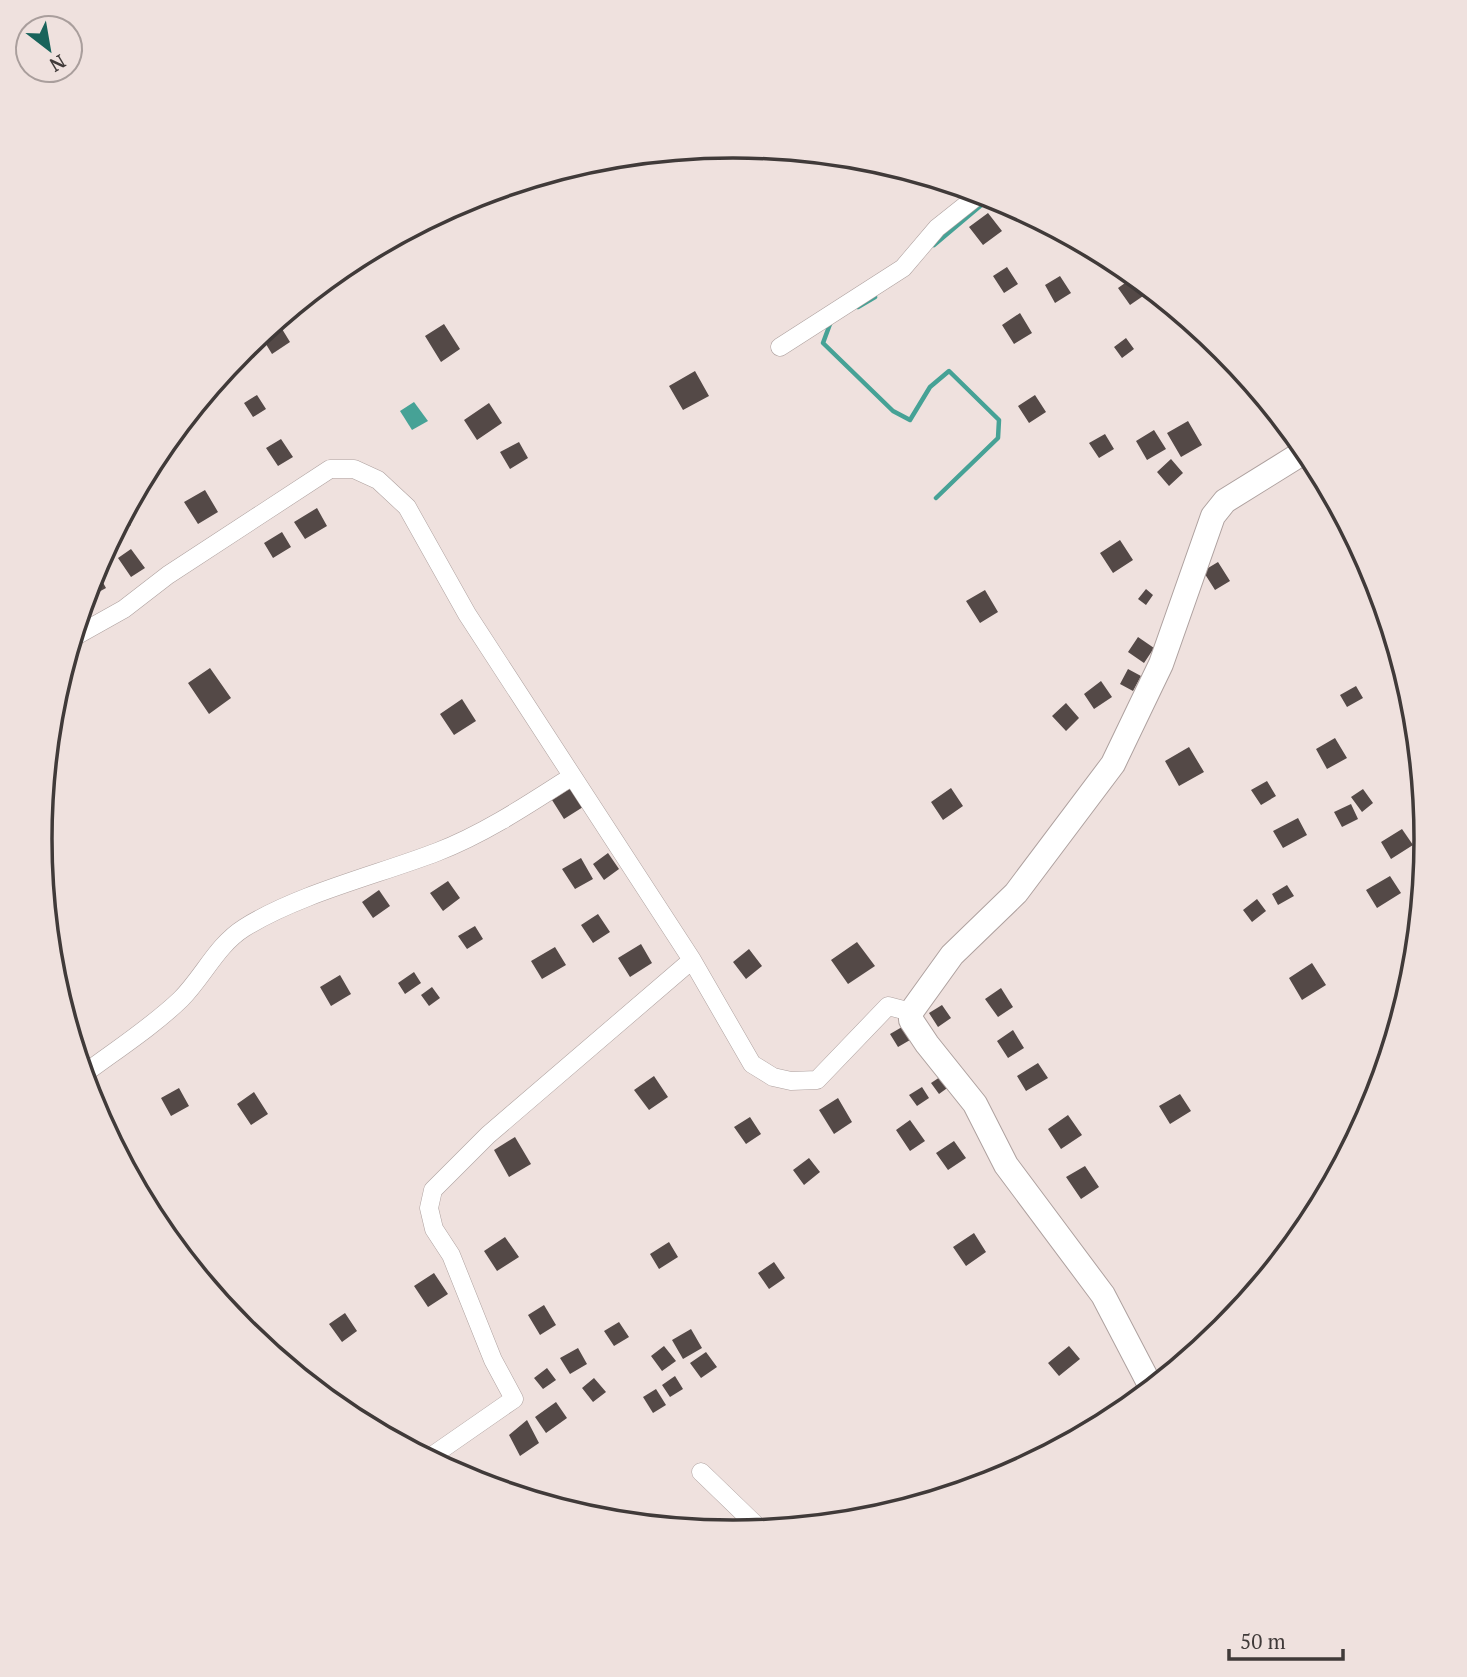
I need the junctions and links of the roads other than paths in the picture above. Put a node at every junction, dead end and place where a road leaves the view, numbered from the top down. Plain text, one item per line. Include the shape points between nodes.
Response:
1 (971, 201) edge
2 (780, 347) dead end
3 (1297, 456) edge
4 (86, 630) edge
5 (571, 777) junction
6 (692, 961) junction
7 (911, 1012) junction
8 (93, 1067) edge
9 (1147, 1380) edge
10 (438, 1452) edge
11 (701, 1472) dead end
12 (750, 1519) edge

1 - 2 street via 937,228 903,268
3 - 7 main road via 1226,501 1213,516 1161,664 1113,764 1016,893 952,955
4 - 5 street via 124,609 298,487 330,469 354,469 378,480 408,507 467,614
5 - 6 street
5 - 8 street via 440,851 276,910 242,929 178,1002
6 - 7 street via 752,1064 782,1079 817,1080 888,1006
6 - 10 street via 488,1135 433,1190 429,1208 434,1229 451,1255 493,1360 514,1399
7 - 9 main road via 911,1020 927,1044 975,1104 1006,1166 1103,1296
11 - 12 street

